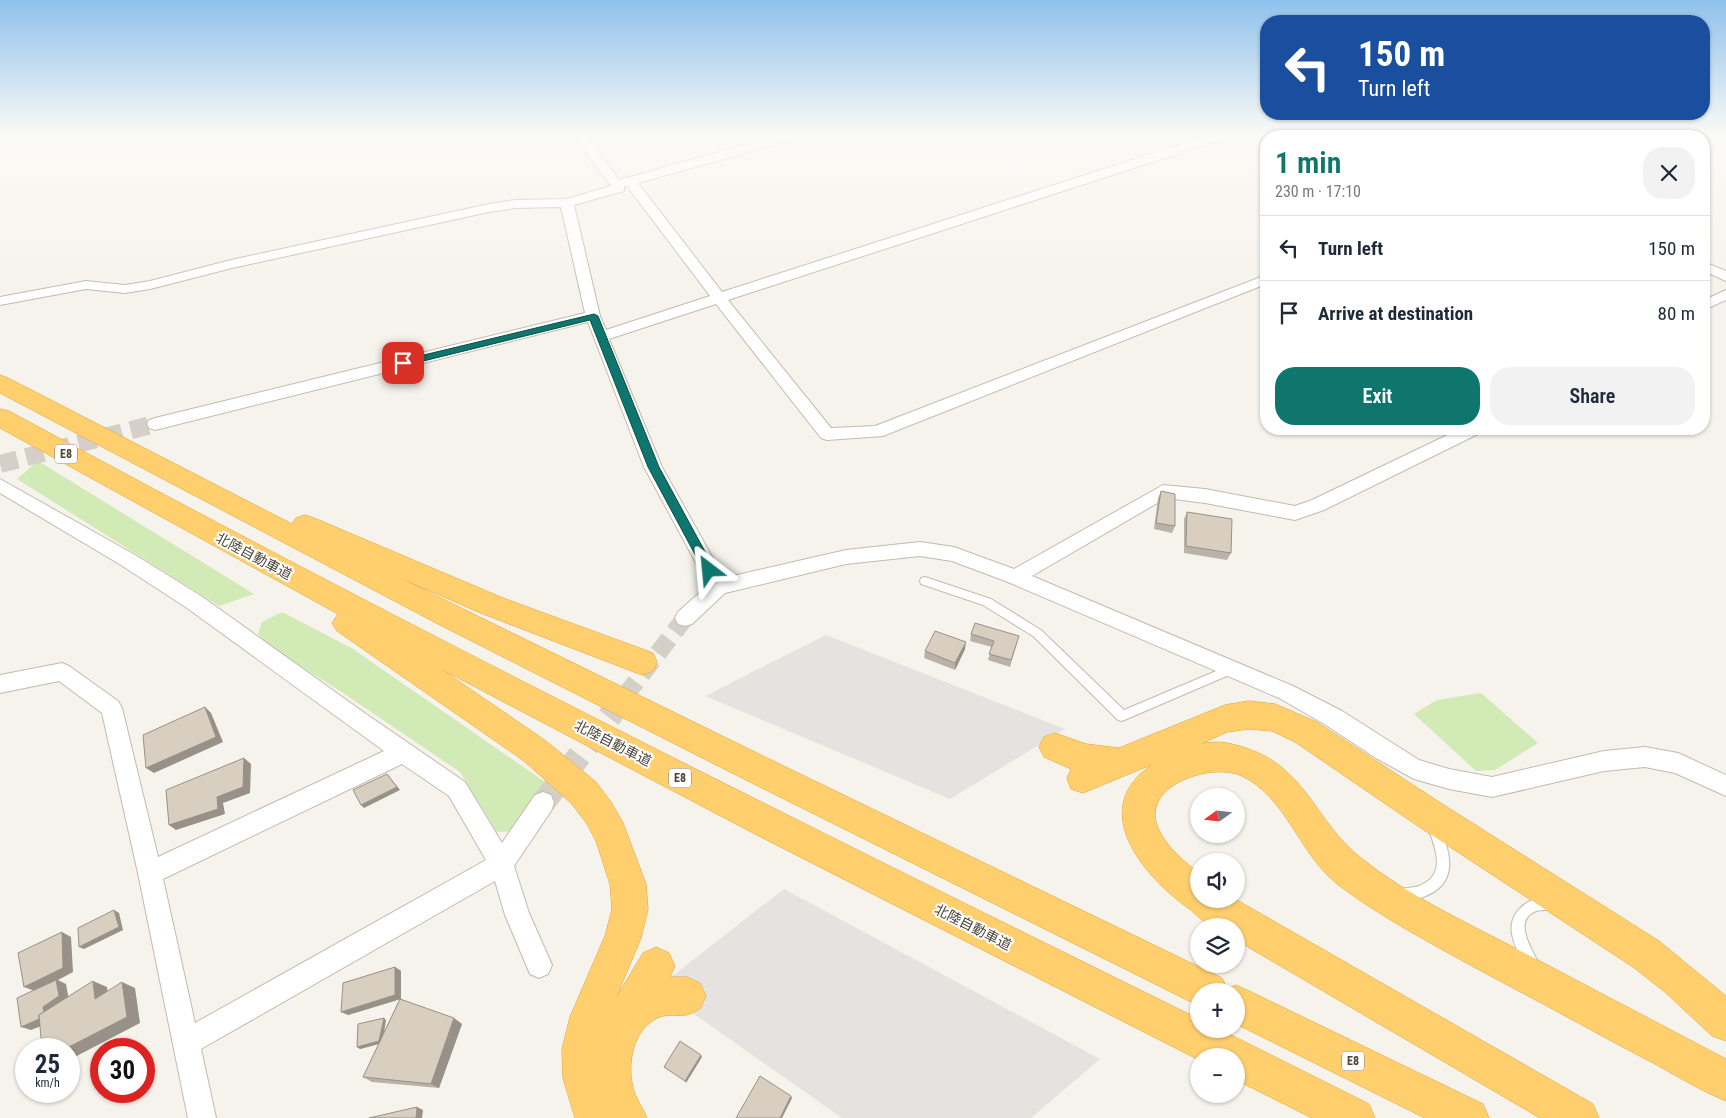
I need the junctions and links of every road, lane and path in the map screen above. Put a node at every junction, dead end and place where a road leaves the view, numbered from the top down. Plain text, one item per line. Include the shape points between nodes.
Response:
1 (618, 188) edge
2 (628, 188) edge
3 (1058, 188) edge
4 (567, 204) junction
5 (1710, 269) edge
6 (1726, 277) edge
7 (1260, 281) edge
8 (1726, 294) edge
9 (719, 298) junction
10 (0, 301) edge
11 (1710, 303) edge
12 (594, 316) junction
13 (602, 336) junction
14 (0, 383) edge
15 (0, 417) edge
16 (156, 424) tunnel mouth
17 (1462, 435) edge
18 (126, 450) junction
19 (0, 485) edge
20 (133, 491) junction
21 (1015, 576) junction
22 (925, 581) dead end
23 (719, 586) junction
24 (685, 618) tunnel mouth
25 (642, 662) dead end
26 (1232, 669) junction
27 (0, 684) edge
28 (1055, 747) dead end
29 (404, 752) junction
30 (1124, 761) junction
31 (1083, 778) dead end
32 (1726, 786) edge
33 (543, 803) tunnel mouth
34 (1427, 814) junction
35 (502, 864) junction
36 (150, 872) junction
37 (1190, 888) edge
38 (1378, 892) junction
39 (1217, 908) edge
40 (1579, 910) junction
41 (539, 965) dead end
42 (656, 966) dead end
43 (1194, 983) edge
44 (1558, 992) junction
45 (687, 996) dead end
46 (1245, 1008) edge
47 (1726, 1022) edge
48 (622, 1025) junction
49 (186, 1043) junction
50 (1216, 1048) edge
51 (1245, 1063) edge
52 (1726, 1081) edge
53 (202, 1118) edge
54 (595, 1118) edge
55 (627, 1118) edge
56 (1355, 1118) edge
57 (1469, 1118) edge
58 (1578, 1118) edge

1 - 4 street
2 - 9 street
3 - 9 street
4 - 10 street via 515,204 489,208 231,264 150,285 124,289 86,285
4 - 12 street
5 - 6 street
7 - 9 street via 869,433 827,434
8 - 11 street
9 - 13 street
12 - 13 street
12 - 16 street
13 - 23 street via 639,435
14 - 18 highway, E8
15 - 20 highway, 北陸自動車道 / E8
17 - 21 street via 1318,505 1294,513 1163,491
18 - 25 highway via 559,633
18 - 43 highway, E8 via 510,648
19 - 29 street via 194,602
20 - 50 highway, 北陸自動車道 / E8 via 810,845
20 - 54 highway via 186,528 373,639 535,750 584,793 599,813 620,856 628,884 630,909 623,938 589,1017 582,1049 584,1078
21 - 23 street via 954,554 920,549 846,557
21 - 26 street
22 - 26 lane via 987,602 1037,634 1122,716
23 - 24 street
26 - 32 street via 1286,692 1334,718 1414,768 1448,780 1492,787 1604,761 1645,757 1678,763
27 - 36 street via 62,672 111,708
28 - 30 highway via 1086,761
29 - 35 street via 457,789
29 - 36 street
30 - 31 highway
30 - 34 highway via 1225,719 1249,715 1275,718 1306,732
33 - 35 street
34 - 38 lane via 1443,850 1445,865 1442,877 1434,886 1421,892 1404,895
34 - 40 highway
35 - 41 street via 517,915
35 - 49 street
36 - 49 street
37 - 38 highway via 1166,868 1149,847 1140,824 1138,804 1144,790 1158,777 1206,756 1228,757 1252,765 1274,779 1345,869
38 - 44 highway
39 - 58 highway
40 - 44 lane via 1546,903 1532,906 1522,914 1517,928 1520,943 1533,966
40 - 47 highway via 1646,954
42 - 48 highway
44 - 52 highway
45 - 48 highway via 674,994 656,998 638,1008
46 - 57 highway, E8
48 - 55 highway via 613,1047 612,1074 616,1102
49 - 53 street
51 - 56 highway

